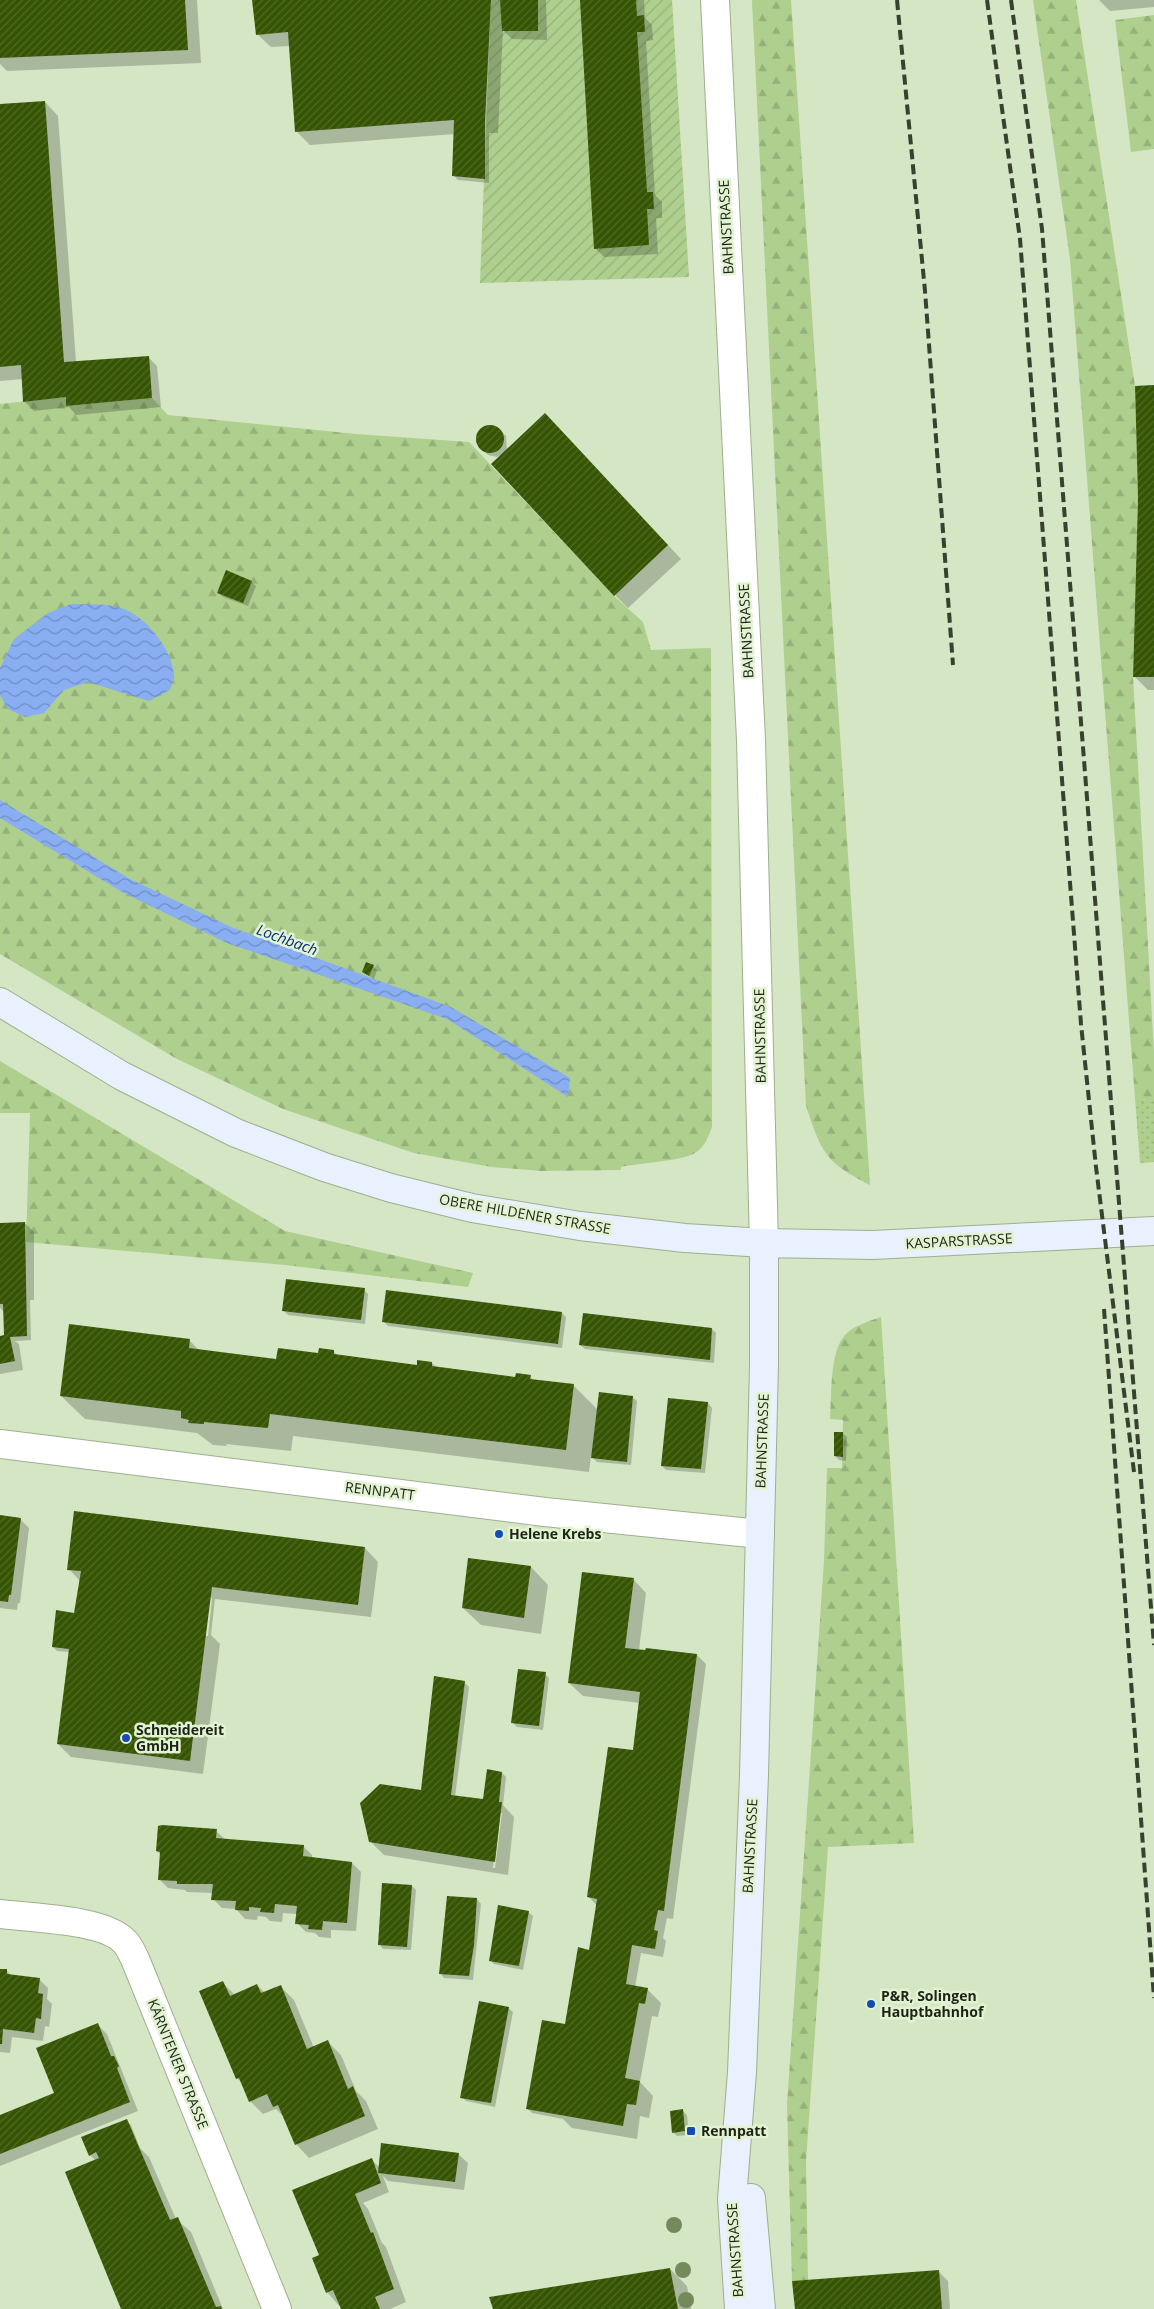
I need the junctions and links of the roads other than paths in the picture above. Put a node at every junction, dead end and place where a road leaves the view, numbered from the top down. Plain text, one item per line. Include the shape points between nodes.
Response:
1 (715, 0) edge
2 (0, 1002) edge
3 (1154, 1231) edge
4 (764, 1243) junction
5 (0, 1444) edge
6 (760, 1534) junction
7 (0, 1914) edge
8 (742, 2072) junction
9 (277, 2309) edge
10 (739, 2309) edge
11 (761, 2309) edge

1 - 4 street, BAHNSTRASSE via 751,740
2 - 4 street, OBERE HILDENER STRASSE via 122,1076 236,1133 324,1167 472,1208 580,1226
3 - 4 street, KASPARSTRASSE via 873,1245
4 - 6 street, BAHNSTRASSE
5 - 6 street, RENNPATT via 545,1512
6 - 8 street, BAHNSTRASSE
7 - 9 street, KÄRNTENER STRASSE via 91,1925 111,1932 125,1942 135,1959
8 - 10 street, BAHNSTRASSE via 732,2199
8 - 11 street, BAHNSTRASSE

